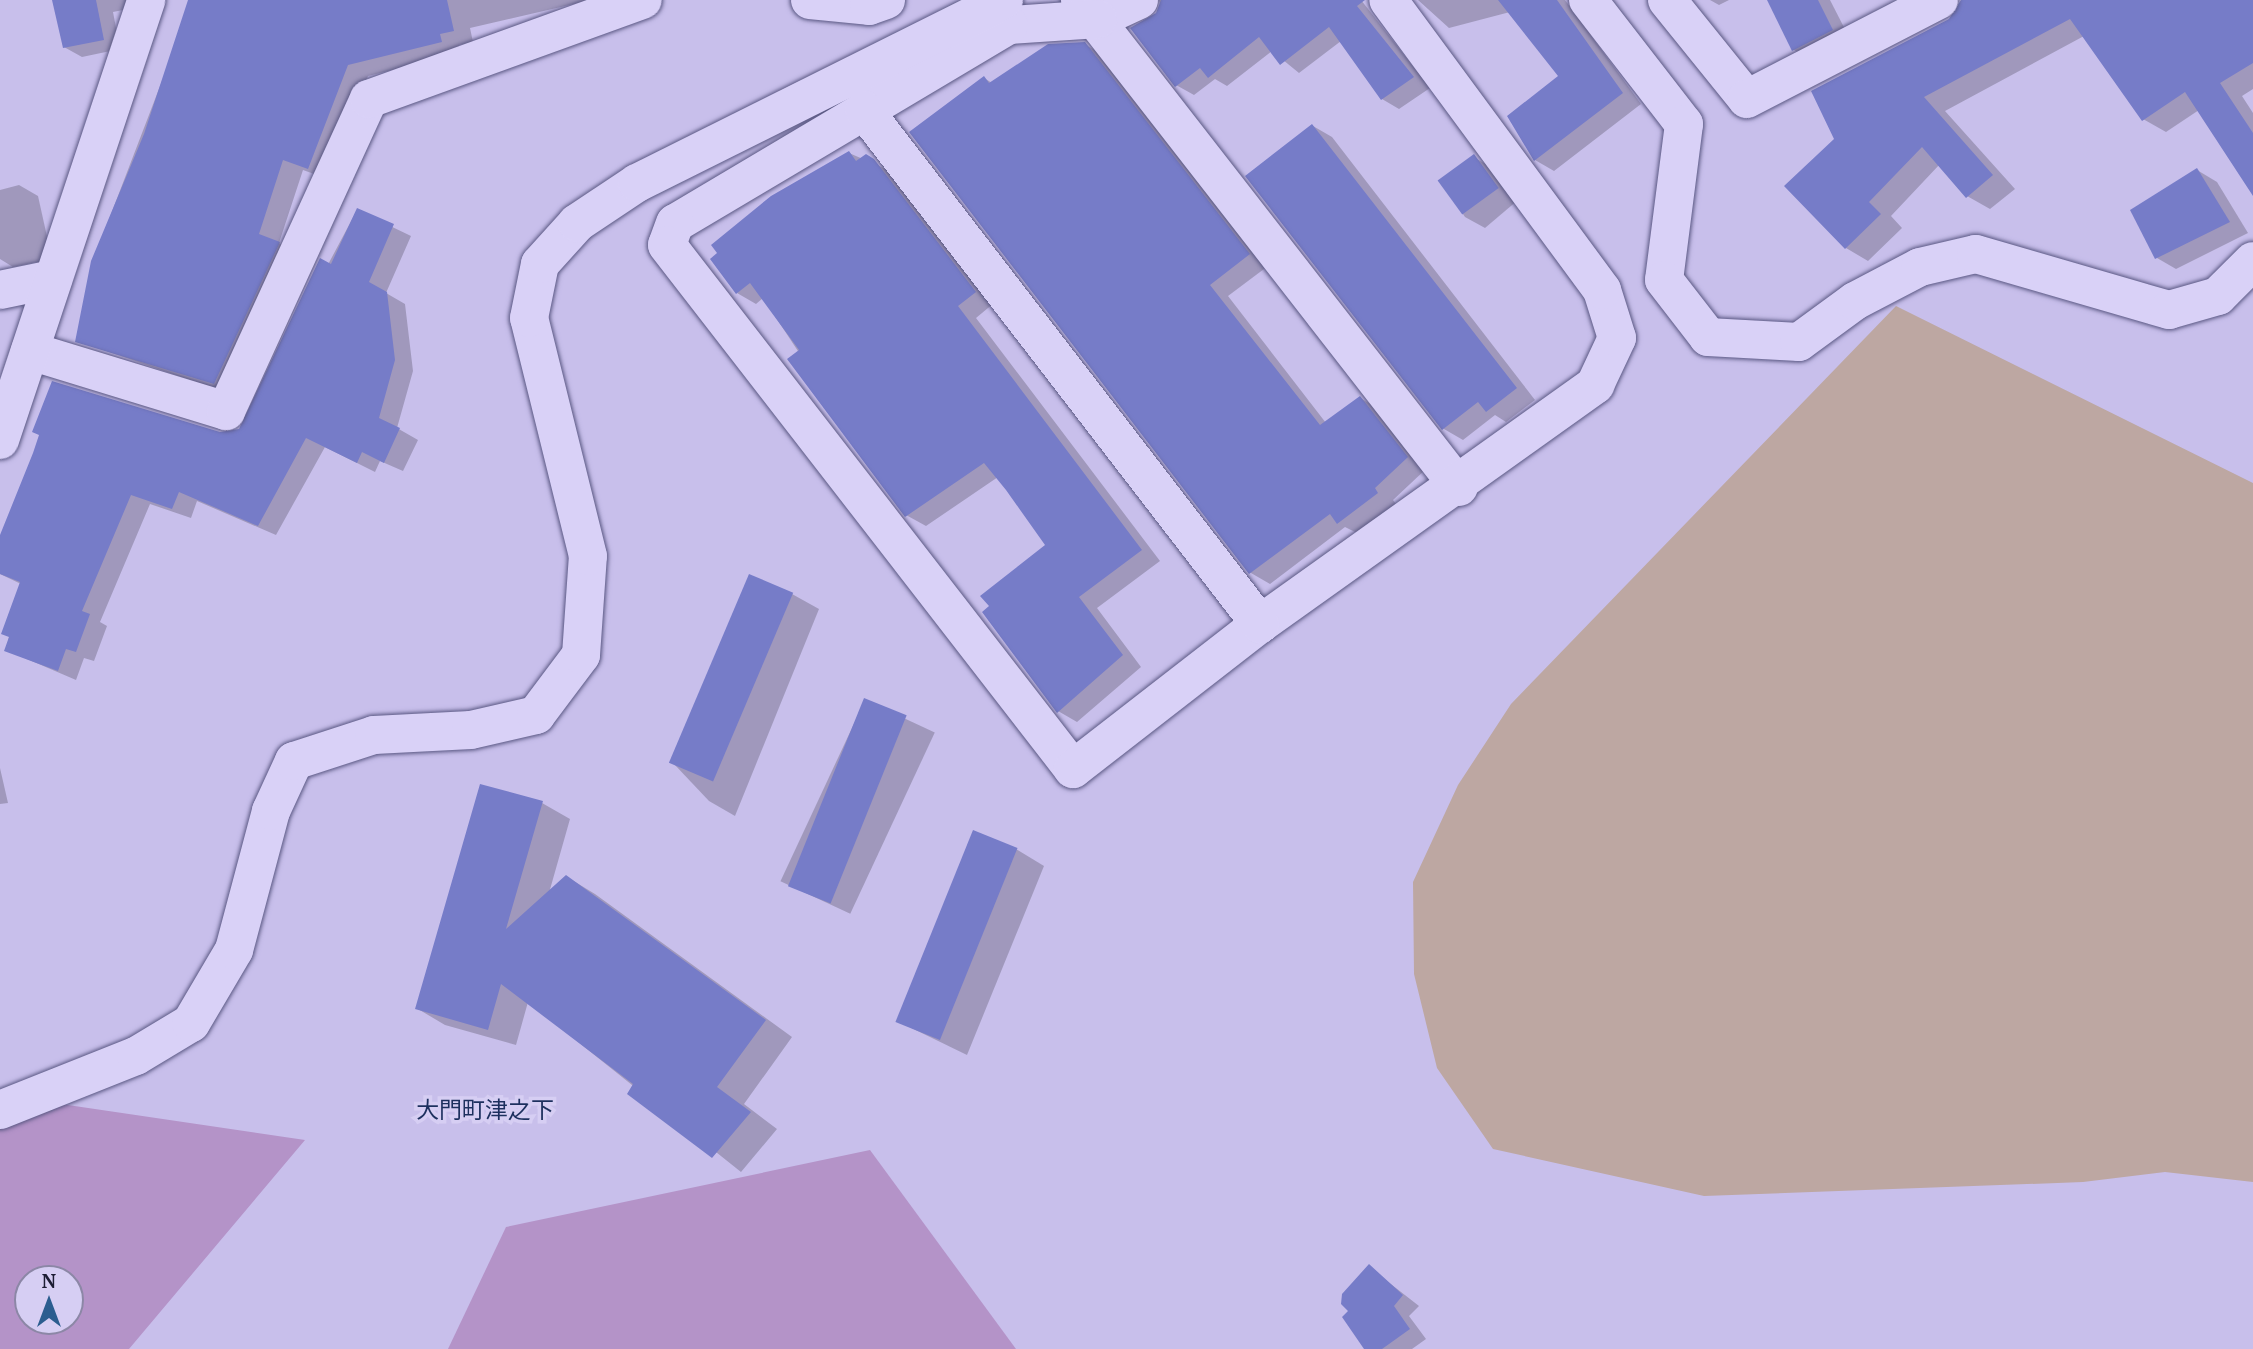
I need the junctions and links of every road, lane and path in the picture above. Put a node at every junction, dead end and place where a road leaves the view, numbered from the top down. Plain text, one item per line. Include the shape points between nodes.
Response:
1 (146, 0) edge
2 (643, 0) edge
3 (810, 0) edge
4 (886, 0) edge
5 (1004, 0) edge
6 (1139, 0) edge
7 (1388, 0) edge
8 (1588, 0) edge
9 (1667, 0) edge
10 (1939, 0) edge
11 (1089, 10) edge
12 (864, 110) junction
13 (2253, 261) edge
14 (54, 279) junction
15 (0, 290) edge
16 (30, 351) junction
17 (0, 440) edge
18 (1459, 488) junction
19 (1260, 624) junction
20 (0, 1110) edge

1 - 14 street
2 - 16 street via 369,99 226,411
3 - 4 street via 869,6
5 - 20 street via 637,183 577,223 540,264 530,318 588,556 582,655 536,715 471,730 373,735 294,761 271,811 234,950 191,1023 136,1056
6 - 11 street
7 - 18 street via 1602,290 1617,338 1595,385
8 - 13 street via 1684,124 1664,280 1708,337 1799,342 1855,301 1920,267 1976,254 2169,310 2218,296
9 - 10 street via 1747,99
11 - 12 street via 1009,25
11 - 18 street
12 - 19 street
12 - 19 street via 675,223 667,245 1073,769
14 - 15 street
14 - 16 street
16 - 17 street
18 - 19 street

